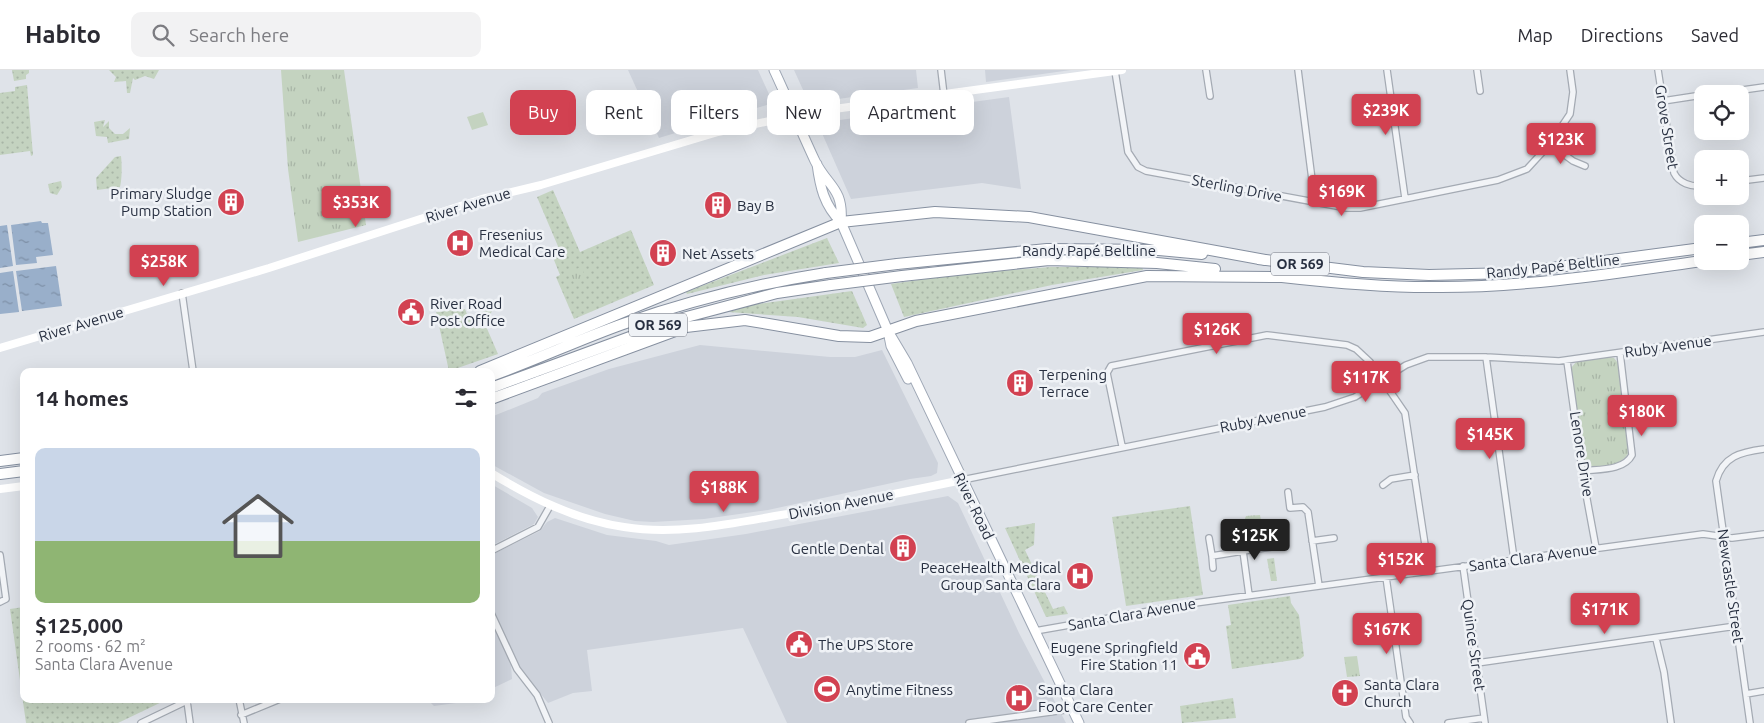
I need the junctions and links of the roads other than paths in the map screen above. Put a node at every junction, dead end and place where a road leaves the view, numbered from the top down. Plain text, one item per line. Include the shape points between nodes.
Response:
1 (774, 70) edge
2 (941, 70) edge
3 (1118, 70) edge
4 (1206, 70) edge
5 (1298, 70) edge
6 (1387, 70) edge
7 (1477, 70) edge
8 (1570, 70) edge
9 (1658, 70) edge
10 (1764, 87) edge
11 (1749, 89) edge
12 (783, 90) edge
13 (943, 90) edge
14 (974, 91) edge
15 (1480, 91) dead end
16 (1210, 96) dead end
17 (1694, 96) edge
18 (1663, 101) junction
19 (767, 121) edge
20 (803, 135) edge
21 (1550, 144) junction
22 (816, 164) junction
23 (1585, 166) dead end
24 (1764, 178) edge
25 (1749, 180) edge
26 (1694, 186) edge
27 (1405, 198) junction
28 (1315, 203) junction
29 (841, 222) junction
30 (1764, 240) edge
31 (1749, 242) edge
32 (1694, 249) edge
33 (1764, 252) edge
34 (1749, 254) edge
35 (1265, 260) junction
36 (1694, 262) edge
37 (1287, 278) junction
38 (182, 293) junction
39 (888, 331) junction
40 (1764, 332) edge
41 (0, 348) edge
42 (1620, 353) junction
43 (1486, 357) junction
44 (1567, 360) junction
45 (193, 368) edge
46 (487, 368) edge
47 (495, 374) edge
48 (1384, 380) junction
49 (495, 387) edge
50 (495, 398) edge
51 (1122, 446) junction
52 (1764, 449) edge
53 (20, 458) edge
54 (0, 461) edge
55 (1583, 471) junction
56 (20, 472) edge
57 (0, 474) edge
58 (1415, 474) junction
59 (495, 475) edge
60 (962, 480) junction
61 (1383, 485) dead end
62 (20, 486) edge
63 (0, 489) edge
64 (1288, 492) dead end
65 (550, 506) junction
66 (1764, 534) edge
67 (1724, 537) junction
68 (1209, 538) dead end
69 (1334, 538) dead end
70 (1312, 541) junction
71 (1285, 545) dead end
72 (1596, 548) junction
73 (495, 549) edge
74 (1243, 552) junction
75 (0, 555) edge
76 (1212, 556) junction
77 (1514, 559) junction
78 (1463, 566) junction
79 (1213, 568) dead end
80 (1429, 571) junction
81 (1386, 577) junction
82 (1319, 586) junction
83 (1249, 595) junction
84 (0, 602) edge
85 (495, 622) edge
86 (1736, 626) junction
87 (1035, 631) junction
88 (1656, 638) junction
89 (1477, 663) junction
90 (1764, 691) edge
91 (1746, 694) junction
92 (183, 703) edge
93 (189, 703) edge
94 (240, 703) edge
95 (270, 703) edge
96 (1072, 709) junction
97 (242, 715) junction
98 (1485, 720) edge
99 (141, 723) edge
100 (190, 723) edge
101 (244, 723) edge
102 (549, 723) edge
103 (969, 723) edge
104 (1079, 723) edge
105 (1410, 723) edge
106 (1448, 723) edge
107 (1671, 723) edge
108 (1750, 723) edge

1 - 12 main road
2 - 13 street
3 - 14 street, River Avenue
3 - 28 street, Sterling Drive via 1128,152 1138,167
4 - 16 street
5 - 28 street
6 - 27 street
7 - 15 street
8 - 21 street, Sterling Drive via 1574,92 1570,114
9 - 18 street, Grove Street
10 - 11 street
17 - 18 street
18 - 26 street, Grove Street via 1672,168 1682,182
19 - 38 street, River Avenue via 709,134 542,185 482,199
20 - 22 main road
21 - 23 street
21 - 27 street, Sterling Drive via 1534,163 1517,174
22 - 29 main road via 830,211
22 - 29 main road via 836,191 842,207
24 - 25 street
27 - 28 street, Sterling Drive via 1360,208
29 - 35 highway via 935,212 1029,217
29 - 39 main road
29 - 46 highway
30 - 31 highway
32 - 35 highway, Randy Papé Beltline / OR 569 via 1513,274 1364,272
33 - 34 highway
35 - 47 highway, Randy Papé Beltline / OR 569, bridge via 1099,248 1011,251 826,273 771,282 691,302
36 - 37 highway, Randy Papé Beltline / OR 569 via 1515,284 1441,287 1365,286
37 - 39 highway via 1147,276 916,321
37 - 49 highway, Randy Papé Beltline / OR 569, bridge via 1157,263 1058,260 832,285 767,296 679,318
38 - 41 street, River Avenue
38 - 45 street
39 - 50 highway via 856,338 745,320 686,327
39 - 60 main road, River Road via 893,350 935,423
40 - 42 street, Ruby Avenue
42 - 44 street, Ruby Avenue
42 - 55 street via 1632,455 1620,465
43 - 44 street, Ruby Avenue via 1546,362
43 - 48 street, Ruby Avenue via 1428,357 1406,365
43 - 77 street
44 - 55 street, Lenore Drive
48 - 51 street, Ruby Avenue via 1355,397 1325,407
48 - 51 street via 1366,356 1351,346 1271,335 1115,364 1107,374
48 - 58 street via 1405,413
51 - 60 street, Ruby Avenue
52 - 67 street, Newcastle Street via 1733,456 1721,467 1716,481
53 - 54 highway
55 - 72 street, Lenore Drive
56 - 57 highway
58 - 61 street via 1391,478
58 - 80 street
59 - 65 street, Division Avenue
60 - 65 street, Division Avenue via 857,502 689,529 622,527
60 - 87 main road, River Road
62 - 63 street
64 - 70 street via 1290,508 1301,507 1308,511
65 - 73 street via 536,528
66 - 67 street, Santa Clara Avenue
67 - 72 street, Santa Clara Avenue via 1703,534
67 - 86 street, Newcastle Street
68 - 76 street
69 - 70 street
70 - 82 street
71 - 74 street
72 - 77 street, Santa Clara Avenue
74 - 76 street
74 - 83 street
75 - 84 street via 6,599
76 - 79 street
77 - 78 street, Santa Clara Avenue
78 - 80 street, Santa Clara Avenue
78 - 89 street, Quince Street
80 - 81 street, Santa Clara Avenue
81 - 82 street, Santa Clara Avenue
81 - 105 street via 1406,717
82 - 83 street, Santa Clara Avenue
83 - 87 street, Santa Clara Avenue
85 - 102 street via 517,669 535,692
86 - 88 street
86 - 91 street, Newcastle Street
87 - 96 main road, River Road
88 - 89 street
88 - 107 street
89 - 98 street, Quince Street
90 - 91 street
91 - 108 street, Newcastle Street
92 - 99 street
93 - 100 street
94 - 97 street
95 - 97 street
96 - 103 street
96 - 104 main road, River Road
97 - 101 street
98 - 106 street

